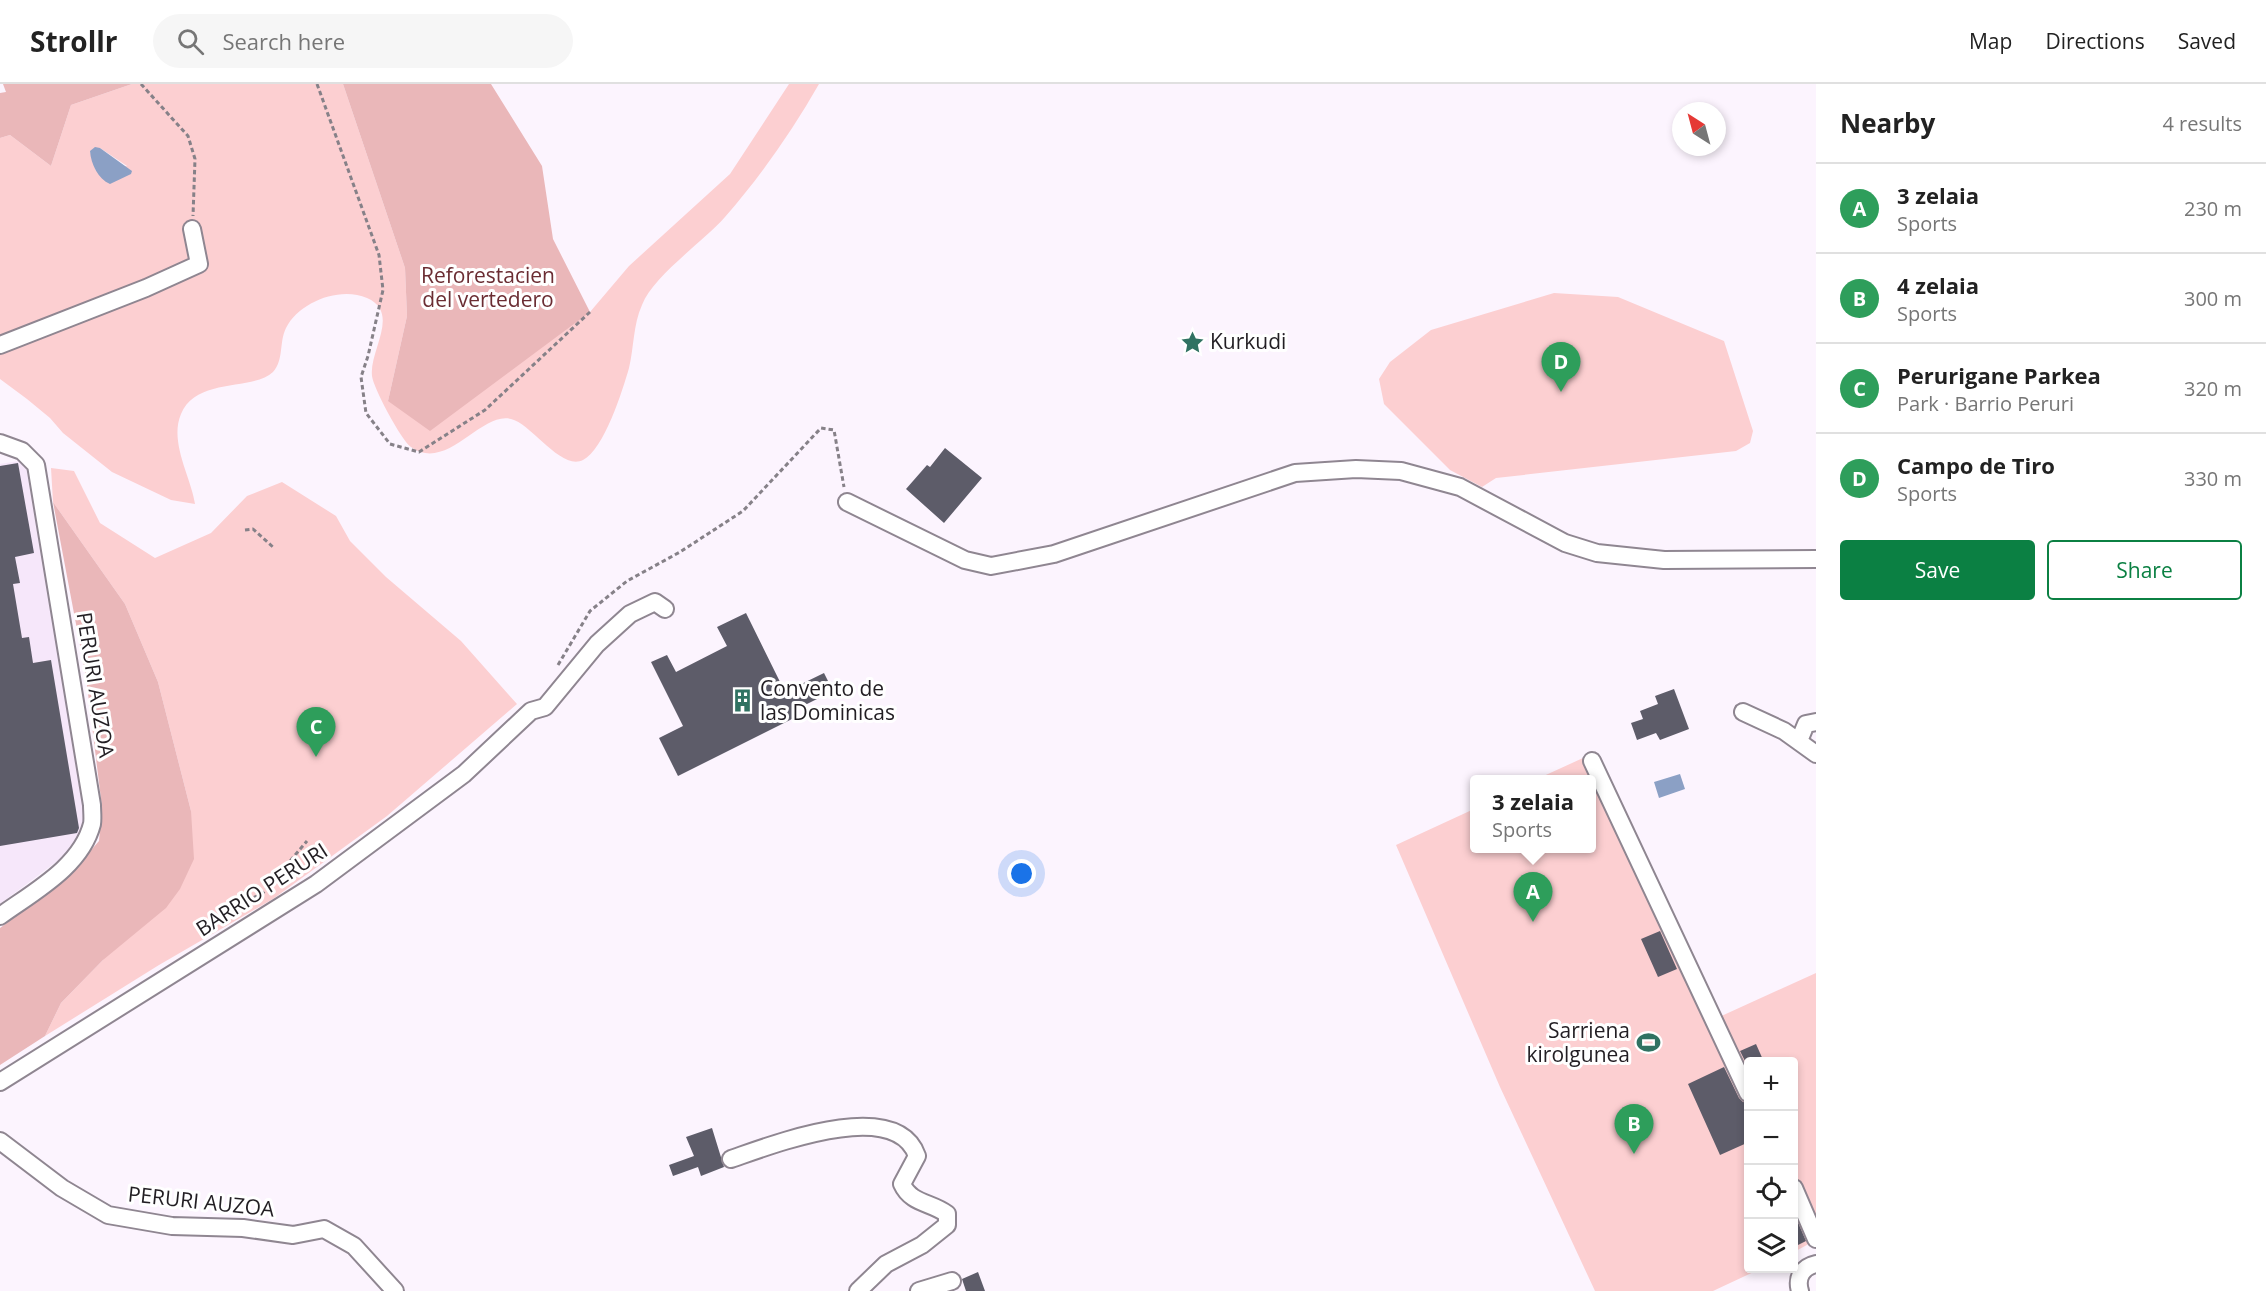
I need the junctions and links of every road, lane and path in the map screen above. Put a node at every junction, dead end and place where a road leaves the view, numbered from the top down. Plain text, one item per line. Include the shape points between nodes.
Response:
1 (141, 84) edge
2 (317, 84) edge
3 (192, 230) joint
4 (590, 312) dead end
5 (0, 345) edge
6 (0, 443) edge
7 (847, 502) joint
8 (245, 530) dead end
9 (274, 548) dead end
10 (1816, 559) edge
11 (665, 609) dead end
12 (555, 671) dead end
13 (1743, 712) dead end
14 (1816, 722) edge
15 (1799, 741) junction
16 (1816, 754) edge
17 (1592, 761) dead end
18 (307, 841) dead end
19 (240, 903) dead end
20 (0, 916) edge
21 (0, 1082) edge
22 (1744, 1082) edge
23 (0, 1141) edge
24 (730, 1159) dead end
25 (1798, 1197) edge
26 (1816, 1239) edge
27 (1816, 1264) edge
28 (952, 1281) dead end
29 (395, 1291) edge
30 (858, 1291) edge
31 (919, 1291) edge
32 (1800, 1291) edge

1 - 3 path via 188,136 195,159
2 - 4 path via 379,255 383,290 361,377 366,412 390,444 419,452 485,410
3 - 5 street via 199,264
6 - 20 street, PERURI AUZOA via 22,451 36,465 92,805 92,824 82,846 62,871
7 - 10 street via 965,560 991,566 1054,554 1295,473 1401,471 1460,487 1565,543 1597,553 1664,560
7 - 12 path via 834,430 821,428 743,511 627,581 590,611
8 - 9 path via 253,529
11 - 21 street, BARRIO PERURI via 655,602 630,614 597,644 545,707 531,711 464,774 316,884
13 - 15 street
14 - 15 street via 1806,724
15 - 16 street
17 - 22 street
18 - 19 path via 262,894
23 - 29 street, PERURI AUZOA via 62,1188 108,1215 171,1226 243,1228 293,1235 324,1228 354,1246
24 - 30 street via 808,1133 855,1126 881,1129 913,1146 916,1156 902,1184 907,1194 947,1214 947,1225 922,1245 886,1264
25 - 26 street
27 - 32 street via 1801,1273
28 - 31 street

